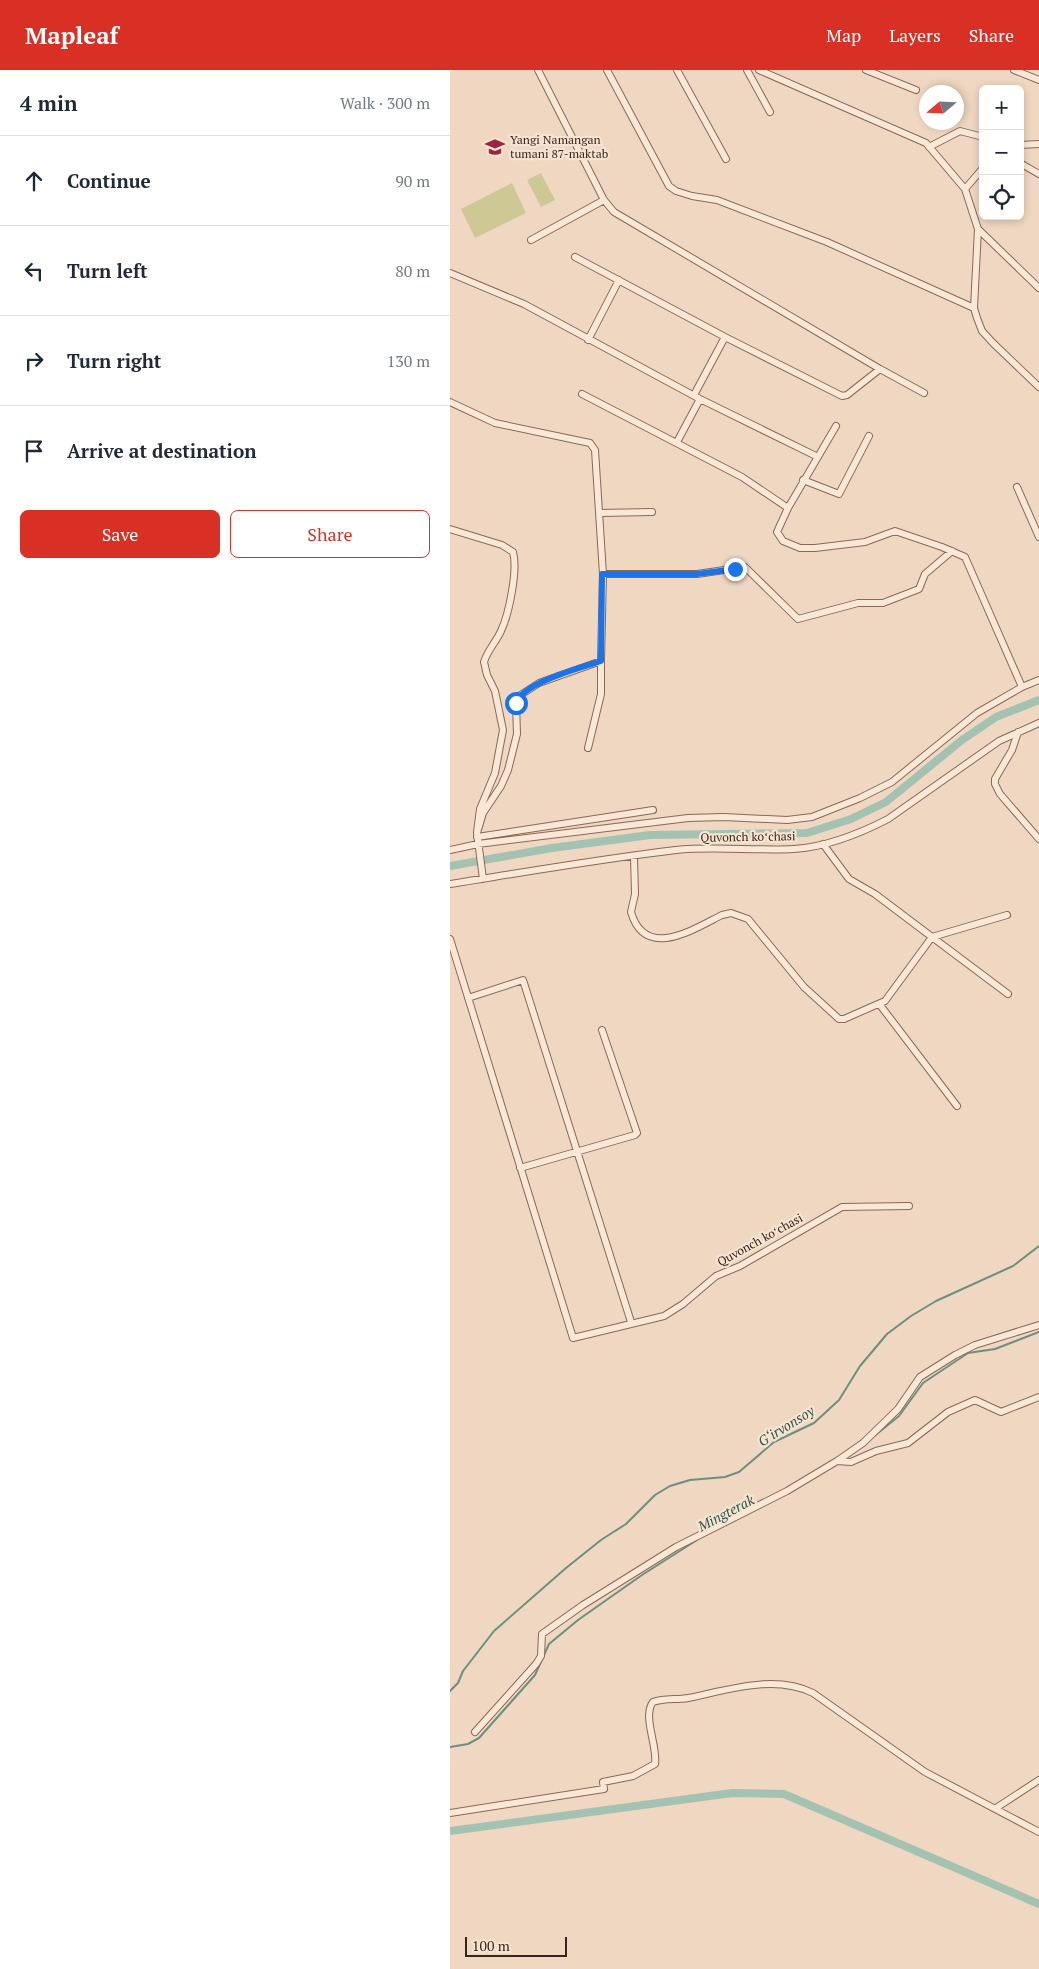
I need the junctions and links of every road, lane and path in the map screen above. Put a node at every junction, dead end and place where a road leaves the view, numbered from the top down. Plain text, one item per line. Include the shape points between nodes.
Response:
1 (538, 70) edge
2 (607, 70) edge
3 (677, 70) edge
4 (747, 70) edge
5 (759, 70) edge
6 (866, 70) edge
7 (1014, 70) edge
8 (1039, 80) edge
9 (916, 90) dead end
10 (770, 112) dead end
11 (979, 136) edge
12 (1039, 144) edge
13 (1024, 145) edge
14 (929, 147) junction
15 (726, 159) dead end
16 (1024, 165) edge
17 (979, 173) edge
18 (1039, 174) edge
19 (965, 189) junction
20 (604, 200) junction
21 (978, 230) junction
22 (530, 240) dead end
23 (575, 257) dead end
24 (450, 273) edge
25 (620, 280) junction
26 (1039, 288) edge
27 (974, 308) junction
28 (724, 337) junction
29 (588, 340) junction
30 (880, 369) junction
31 (1039, 387) edge
32 (924, 393) dead end
33 (582, 394) dead end
34 (697, 397) junction
35 (450, 402) edge
36 (836, 426) dead end
37 (869, 436) dead end
38 (677, 442) junction
39 (818, 457) junction
40 (804, 480) junction
41 (1017, 487) dead end
42 (788, 508) junction
43 (598, 512) junction
44 (652, 512) dead end
45 (450, 529) edge
46 (1039, 537) edge
47 (952, 551) junction
48 (602, 574) junction
49 (601, 661) junction
50 (1039, 680) edge
51 (1022, 687) junction
52 (1039, 723) edge
53 (1018, 732) junction
54 (588, 748) dead end
55 (653, 810) dead end
56 (477, 838) junction
57 (1039, 839) edge
58 (824, 844) junction
59 (450, 850) edge
60 (634, 856) junction
61 (482, 879) junction
62 (450, 884) edge
63 (1007, 915) dead end
64 (932, 937) junction
65 (450, 939) edge
66 (1008, 994) dead end
67 (468, 998) junction
68 (880, 1005) junction
69 (602, 1030) dead end
70 (957, 1106) dead end
71 (577, 1152) junction
72 (520, 1168) junction
73 (909, 1206) dead end
74 (631, 1322) junction
75 (1039, 1326) edge
76 (1039, 1397) edge
77 (837, 1461) junction
78 (475, 1732) dead end
79 (1039, 1780) edge
80 (996, 1808) junction
81 (450, 1813) edge
82 (1039, 1832) edge

1 - 20 street
2 - 27 street via 669,186 676,191 718,200 827,242
3 - 15 street
4 - 10 street
5 - 14 street
6 - 9 street
7 - 8 street
11 - 14 street via 960,131
12 - 13 street
14 - 19 street
16 - 18 street
17 - 19 street
19 - 21 street
20 - 22 street
20 - 30 street via 628,221
21 - 26 street
21 - 27 street
23 - 25 street
24 - 29 street via 524,304
25 - 28 street
25 - 29 street
27 - 31 street via 982,331
28 - 30 street via 842,396
28 - 34 street
29 - 34 street
30 - 32 street
33 - 38 street
34 - 38 street
34 - 39 street
35 - 43 street via 495,422 590,443 595,450
36 - 39 street
37 - 40 street via 839,494
38 - 42 street via 742,477
39 - 40 street
40 - 42 street
41 - 46 street
42 - 47 street via 777,532 783,541 800,548 865,542 895,531
43 - 44 street
43 - 48 street
45 - 56 street via 502,546 513,552 515,560 502,630 484,662 495,691 503,730 494,773 476,825
47 - 48 street via 925,574 919,589 896,600 858,603 798,619 745,567 697,574
47 - 51 street via 965,557
48 - 49 street
49 - 54 street via 601,694
49 - 56 street via 539,683 519,696 513,752 501,786 483,813
50 - 51 street
51 - 56 street via 977,713 892,782 812,817 787,820 688,818
52 - 53 street, Quvonch koʻchasi
53 - 57 street via 995,784
53 - 58 street, Quvonch koʻchasi via 999,740 888,819
55 - 56 street
56 - 59 street
56 - 61 street
58 - 60 street, Quvonch koʻchasi via 795,848 677,850
58 - 64 street via 849,879 875,894
60 - 61 street, Quvonch koʻchasi
60 - 68 street via 635,894 631,912 643,932 653,938 671,939 722,915 739,914 754,925 804,987 839,1019
61 - 62 street, Quvonch koʻchasi
63 - 64 street
64 - 66 street
64 - 68 street
65 - 67 street, Quvonch koʻchasi
67 - 71 street via 523,980
67 - 72 street, Quvonch koʻchasi
68 - 70 street
69 - 71 street via 637,1133
71 - 72 street
71 - 74 street
72 - 74 street, Quvonch koʻchasi via 574,1338
73 - 74 street, Quvonch koʻchasi via 842,1207 740,1266 716,1276 664,1316
75 - 77 street via 975,1345 920,1377 898,1409 863,1443
76 - 77 street via 1001,1412 975,1400 937,1419 908,1443 876,1451 851,1462
77 - 78 street via 787,1491 676,1546 542,1634 541,1656 536,1664
79 - 80 street
80 - 81 street via 925,1772 813,1693 780,1684 653,1702 649,1713 655,1764 633,1776 604,1782 604,1789
80 - 82 street

